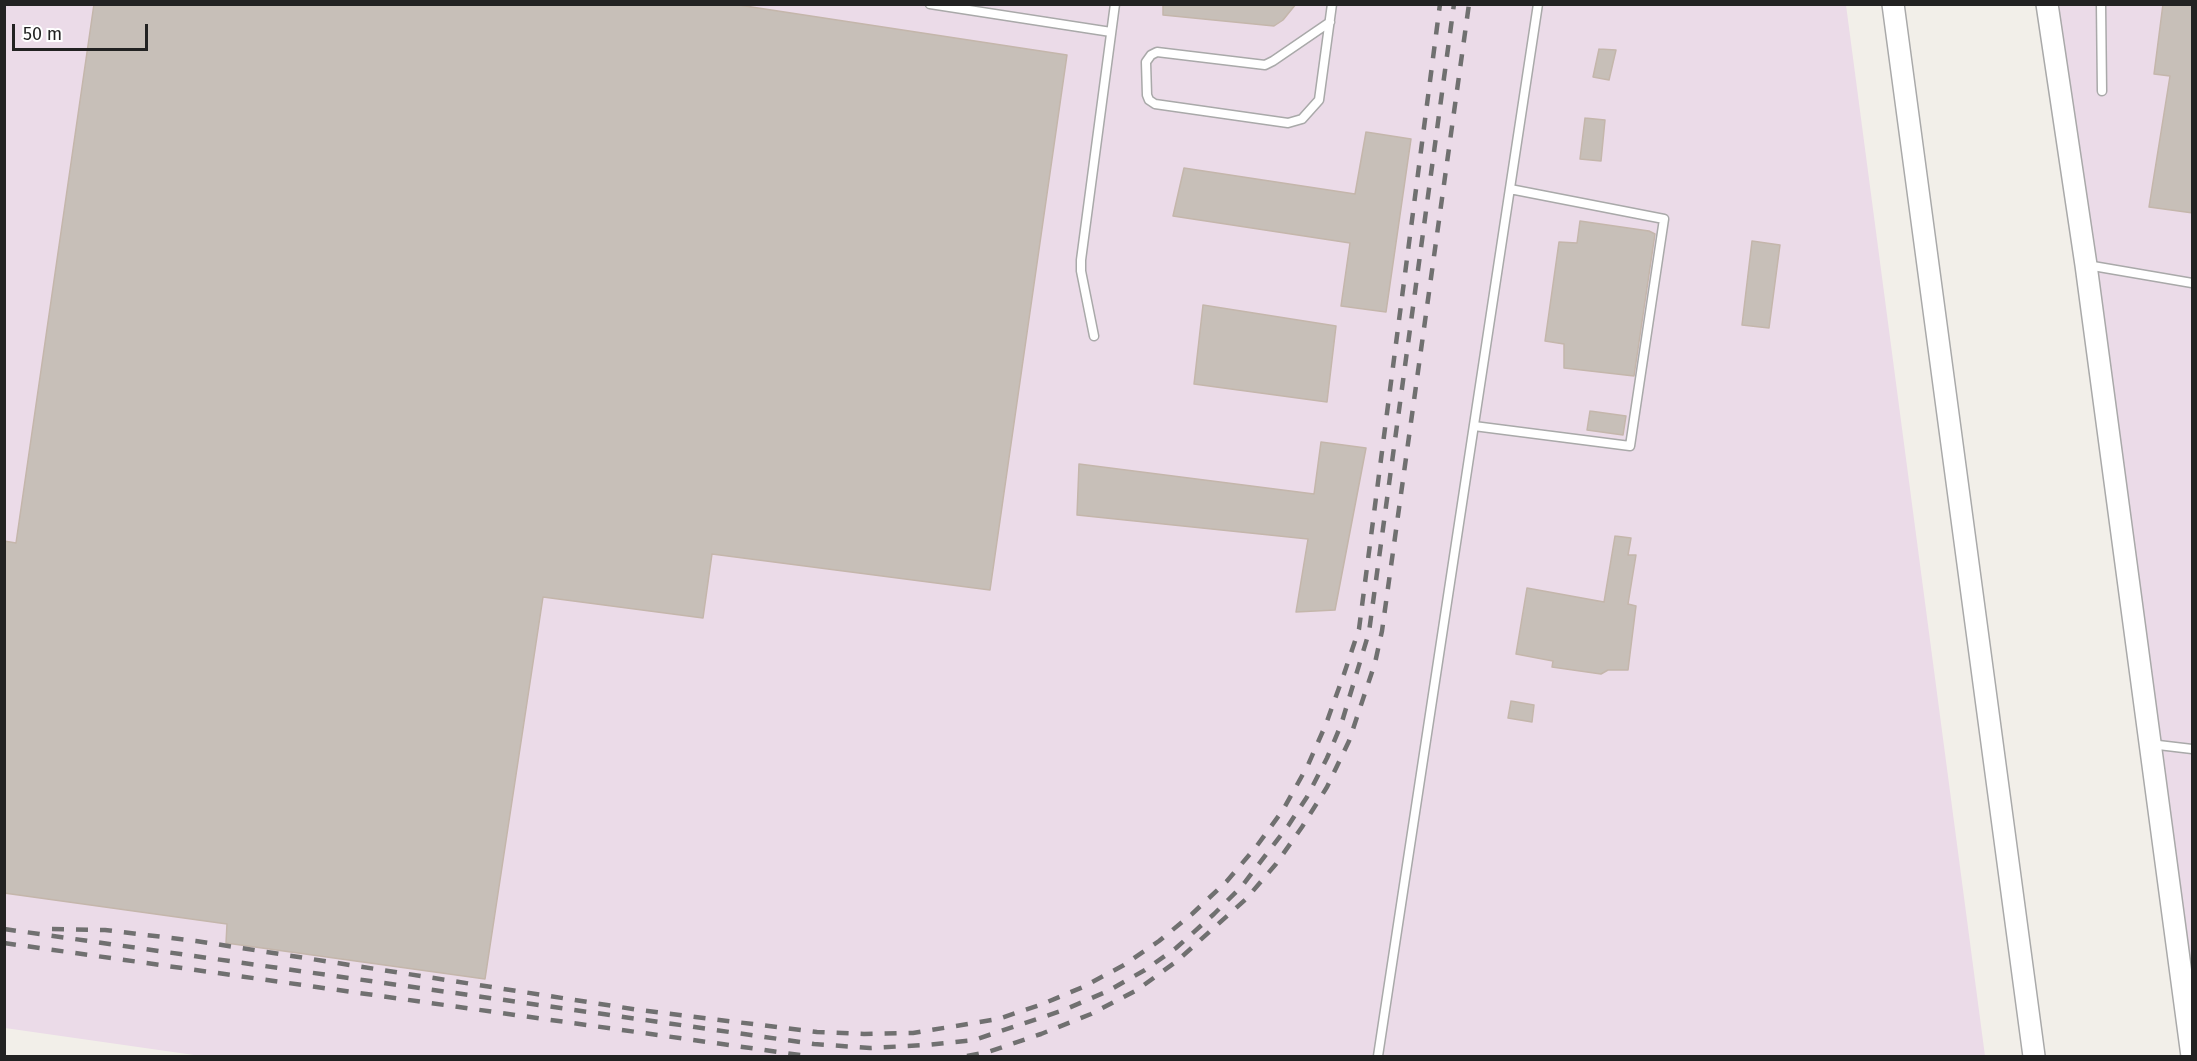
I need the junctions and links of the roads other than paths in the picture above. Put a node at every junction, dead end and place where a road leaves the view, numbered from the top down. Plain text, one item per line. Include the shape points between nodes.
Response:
1 (930, 4) edge
2 (1115, 4) edge
3 (1332, 4) edge
4 (1538, 4) edge
5 (1893, 4) edge
6 (2047, 4) edge
7 (2101, 4) edge
8 (1330, 22) junction
9 (1111, 32) junction
10 (2102, 91) dead end
11 (1510, 189) junction
12 (2086, 265) junction
13 (2193, 283) edge
14 (1094, 336) dead end
15 (1474, 426) junction
16 (2150, 744) junction
17 (2193, 748) edge
18 (1378, 1056) edge
19 (2034, 1056) edge
20 (2192, 1056) edge

1 - 9 lane
2 - 9 lane
3 - 8 lane
4 - 11 lane
5 - 19 street
6 - 12 street
7 - 10 lane
8 - 8 lane via 1265,65 1157,52 1146,62 1147,95 1155,104 1288,123 1302,119 1319,100
9 - 14 lane via 1081,260
11 - 15 lane
11 - 15 lane via 1664,219 1630,446
12 - 13 lane
12 - 16 street
15 - 18 lane
16 - 17 lane
16 - 20 street

